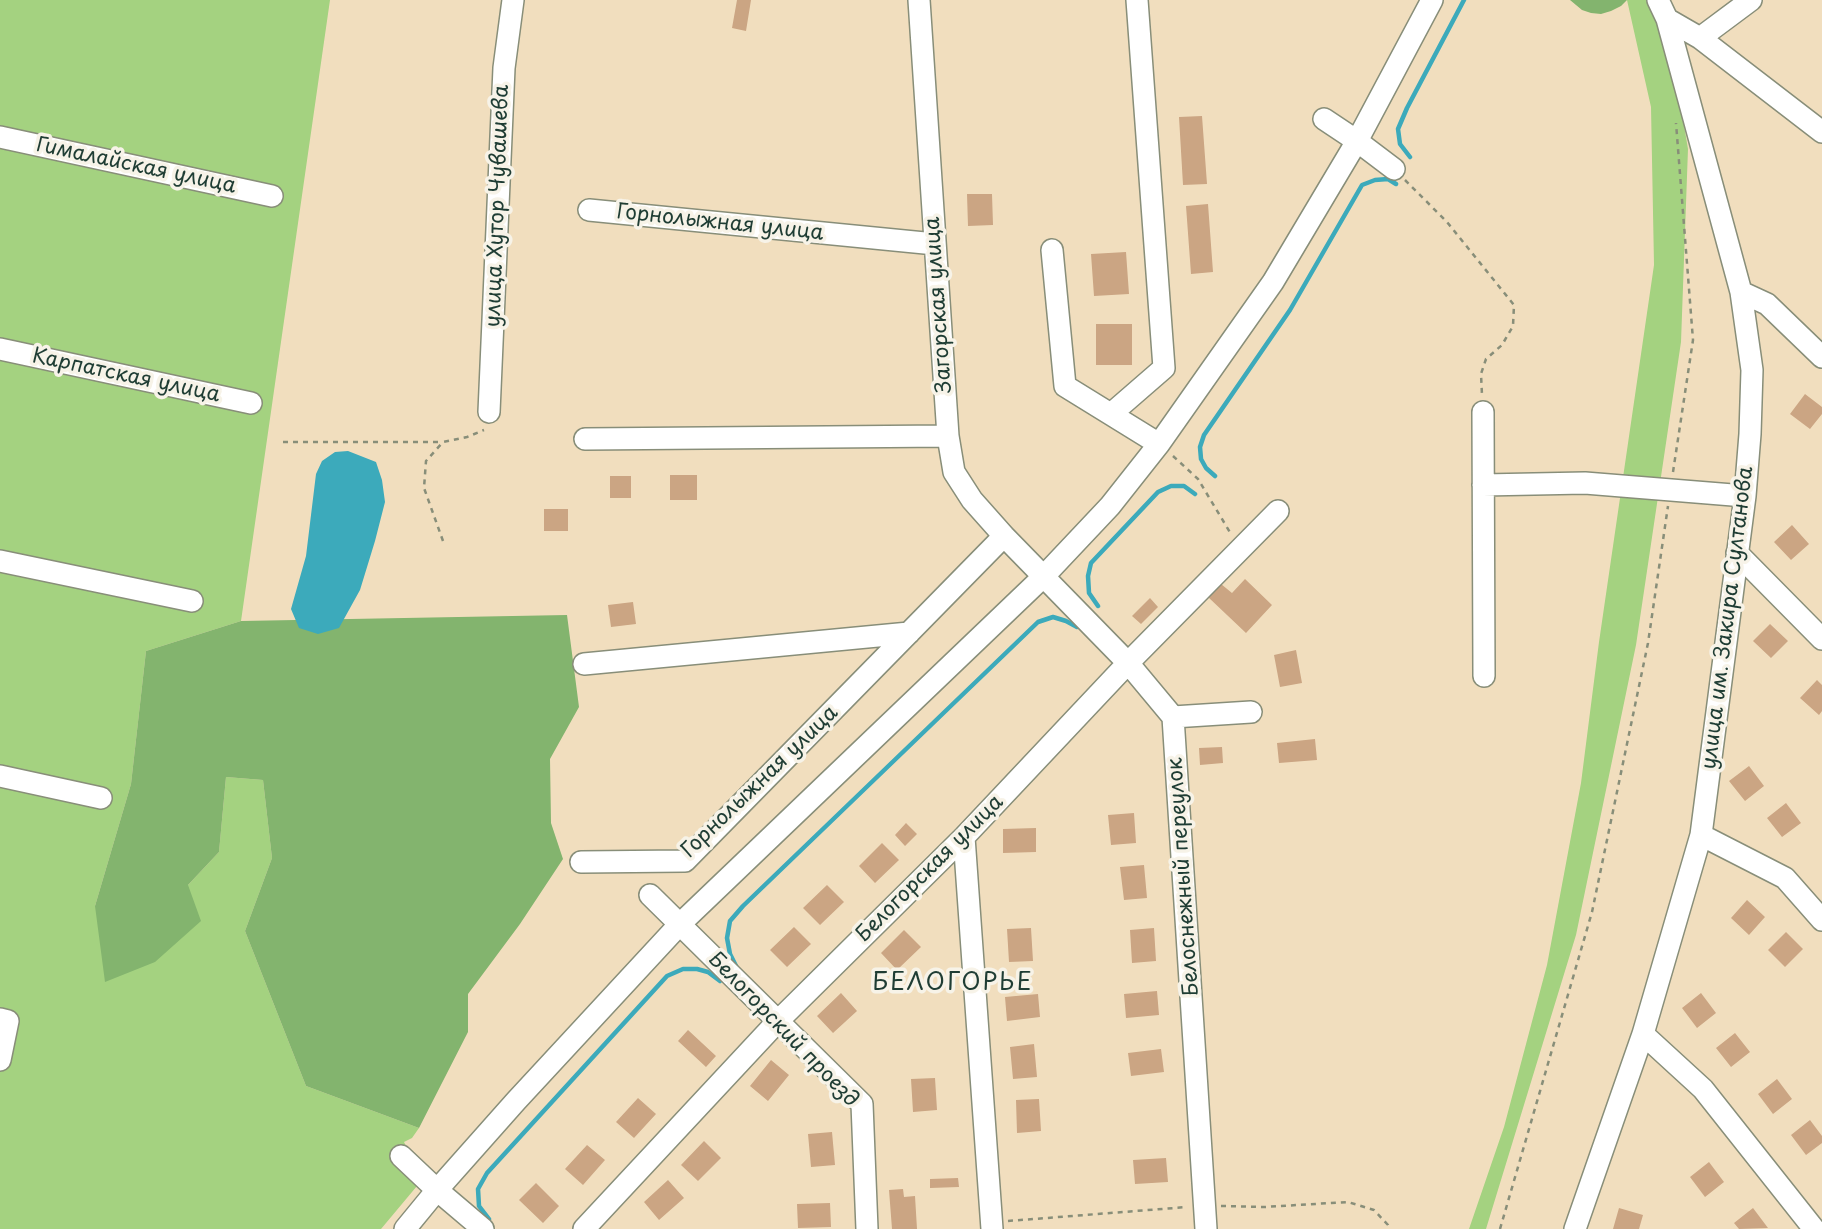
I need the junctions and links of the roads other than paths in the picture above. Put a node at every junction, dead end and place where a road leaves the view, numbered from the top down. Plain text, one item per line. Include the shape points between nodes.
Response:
1 (513, 0) edge
2 (919, 0) edge
3 (1137, 0) edge
4 (1432, 0) edge
5 (1751, 0) edge
6 (1663, 9) edge
7 (1700, 38) junction
8 (1324, 119) dead end
9 (1822, 132) edge
10 (0, 137) edge
11 (1357, 141) junction
12 (1394, 169) road end
13 (272, 195) dead end
14 (589, 210) dead end
15 (935, 244) junction
16 (1052, 250) dead end
17 (1741, 292) junction
18 (0, 349) edge
19 (1822, 357) edge
20 (251, 404) dead end
21 (489, 412) road end
22 (1483, 412) road end
23 (1111, 414) junction
24 (948, 436) junction
25 (585, 439) dead end
26 (1160, 444) junction
27 (1483, 485) junction
28 (1745, 496) junction
29 (1278, 511) dead end
30 (1004, 536) junction
31 (1737, 554) junction
32 (0, 561) edge
33 (1044, 576) junction
34 (192, 601) dead end
35 (909, 633) junction
36 (1822, 639) edge
37 (1128, 663) junction
38 (584, 664) dead end
39 (1484, 676) dead end
40 (1251, 712) dead end
41 (1173, 717) junction
42 (0, 776) edge
43 (101, 798) dead end
44 (1701, 835) junction
45 (964, 837) junction
46 (581, 862) dead end
47 (650, 895) dead end
48 (1822, 920) edge
49 (679, 925) junction
50 (4, 1020) edge
51 (777, 1022) junction
52 (1643, 1034) junction
53 (0, 1060) edge
54 (401, 1156) dead end
55 (437, 1190) junction
56 (405, 1229) edge
57 (483, 1229) edge
58 (584, 1229) edge
59 (867, 1229) edge
60 (992, 1229) edge
61 (1206, 1229) edge
62 (1575, 1229) edge
63 (1814, 1229) edge

1 - 21 street, улица Хутор Чувашева via 504,68
2 - 15 street, Загорская улица
3 - 23 street via 1164,368
4 - 11 street
5 - 7 street
6 - 7 street
6 - 17 street, улица им. Закира Султанова
7 - 9 street
8 - 11 street
10 - 13 street, Гималайская улица
11 - 12 street
11 - 26 street via 1273,282
14 - 15 street, Горнолыжная улица
15 - 24 street, Загорская улица
16 - 23 street via 1065,386
17 - 19 street via 1767,304
17 - 28 street, улица им. Закира Султанова via 1752,370
18 - 20 street, Карпатская улица
22 - 27 street
23 - 26 street
24 - 25 street
24 - 30 street, Загорская улица via 954,472
26 - 33 street
27 - 28 street via 1585,483
27 - 39 street
28 - 31 street, улица им. Закира Султанова
29 - 37 street, Белогорская улица
30 - 33 street, Загорская улица
30 - 35 street, Горнолыжная улица
31 - 36 street
31 - 44 street, улица им. Закира Султанова
32 - 34 street
33 - 37 street
33 - 49 street
35 - 38 street
35 - 46 street, Горнолыжная улица via 685,861
37 - 41 street
37 - 45 street, Белогорская улица
40 - 41 street
41 - 61 street, Белоснежный переулок
42 - 43 street
44 - 48 street via 1785,878
44 - 52 street, улица им. Закира Султанова
45 - 51 street, Белогорская улица
45 - 60 street
47 - 49 street, Белогорский проезд
49 - 51 street, Белогорский проезд
49 - 55 street
50 - 53 street
51 - 58 street, Белогорская улица
51 - 59 street, Белогорский проезд via 862,1104
52 - 62 street, улица им. Закира Султанова
52 - 63 street via 1703,1089
54 - 55 street
55 - 56 street
55 - 57 street

